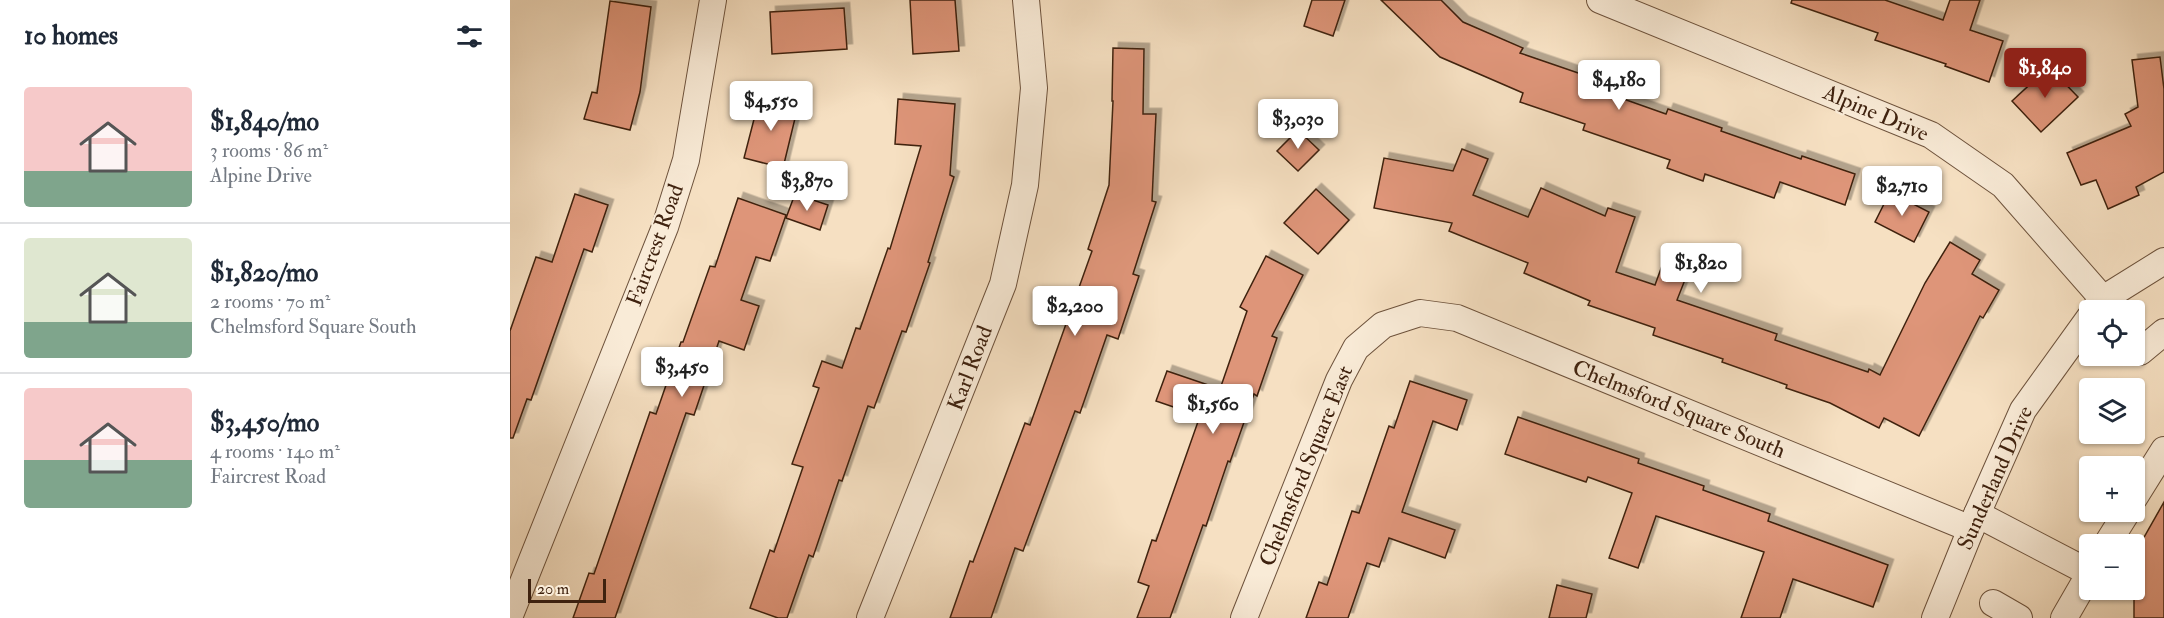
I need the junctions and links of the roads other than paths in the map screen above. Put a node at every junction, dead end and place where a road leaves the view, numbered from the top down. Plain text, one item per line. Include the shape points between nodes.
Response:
1 (713, 0) edge
2 (1026, 0) edge
3 (1600, 0) edge
4 (2164, 261) edge
5 (2081, 300) edge
6 (2113, 300) edge
7 (1383, 325) joint
8 (2164, 332) edge
9 (2079, 334) edge
10 (2145, 348) edge
11 (2164, 450) edge
12 (2145, 480) edge
13 (1974, 522) junction
14 (1993, 603) dead end
15 (510, 615) edge
16 (870, 618) edge
17 (1244, 618) edge
18 (1935, 618) edge
19 (2019, 618) edge
20 (2064, 618) edge

1 - 15 street, Faircrest Road via 686,160 665,227
2 - 16 street, Karl Road via 1034,88 1025,185 1002,284
3 - 5 street, Alpine Drive via 1931,135 2003,185
4 - 6 street, Sunderland Drive
7 - 13 street, Chelmsford Square South via 1420,313 1457,318
7 - 17 street, Chelmsford Square East via 1356,348 1339,380
8 - 10 street
9 - 13 street, Sunderland Drive via 2023,410
11 - 12 street
13 - 18 street, Sunderland Drive
13 - 20 street, Chelmsford Square South via 2090,573
14 - 19 street

